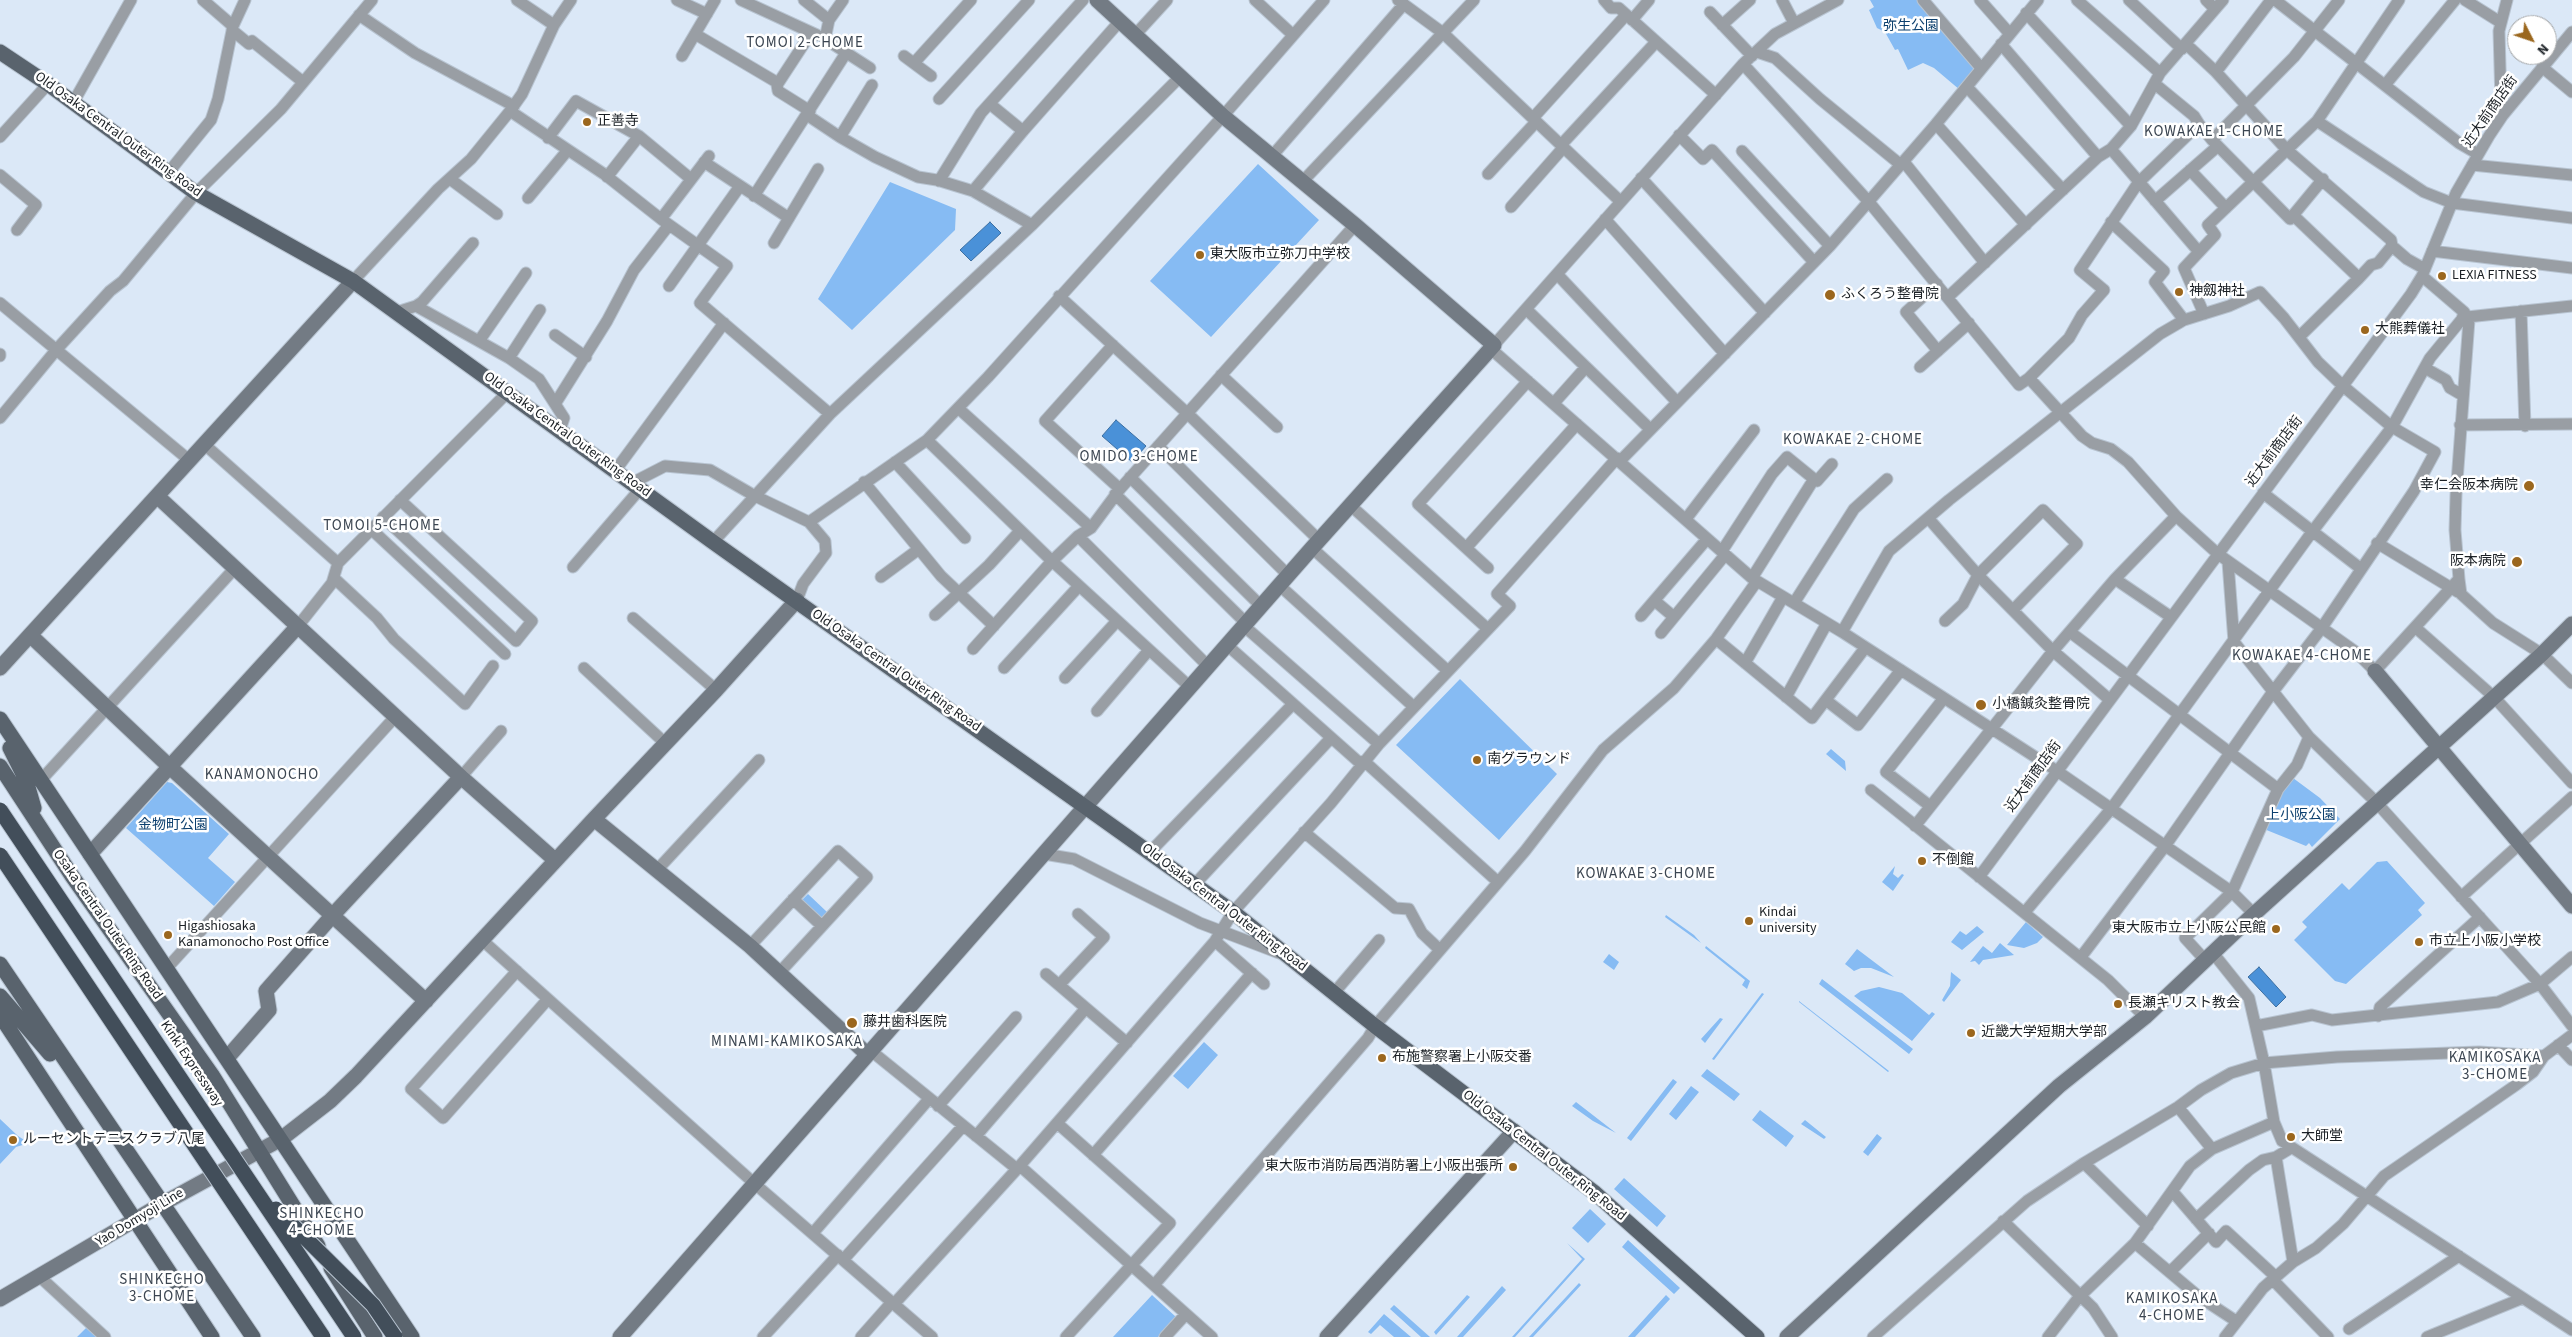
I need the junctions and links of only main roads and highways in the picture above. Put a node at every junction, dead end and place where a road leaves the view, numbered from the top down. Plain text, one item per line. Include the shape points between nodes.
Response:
1 (0, 52) edge
2 (0, 719) edge
3 (0, 729) edge
4 (0, 766) edge
5 (0, 810) edge
6 (40, 824) junction
7 (0, 854) edge
8 (0, 964) edge
9 (0, 996) edge
10 (0, 1015) edge
11 (93, 1104) junction
12 (254, 1187) junction
13 (212, 1337) edge
14 (253, 1337) edge
15 (323, 1337) edge
16 (354, 1337) edge
17 (374, 1337) edge
18 (396, 1337) edge
19 (412, 1337) edge
20 (1757, 1337) edge

1 - 20 main road, Old Osaka Central Outer Ring Road via 196,193 354,281 1195,884 1595,1193
2 - 19 main road
3 - 6 main road via 26,780
4 - 6 main road, Osaka Central Outer Ring Road
5 - 12 highway, Kinki Expressway, bridge
6 - 17 main road, Osaka Central Outer Ring Road via 72,876 212,1075
7 - 15 highway, bridge
8 - 11 main road
9 - 11 main road
10 - 13 main road
11 - 14 main road
12 - 16 highway, Kinki Expressway, bridge
12 - 18 highway, bridge via 357,1288

